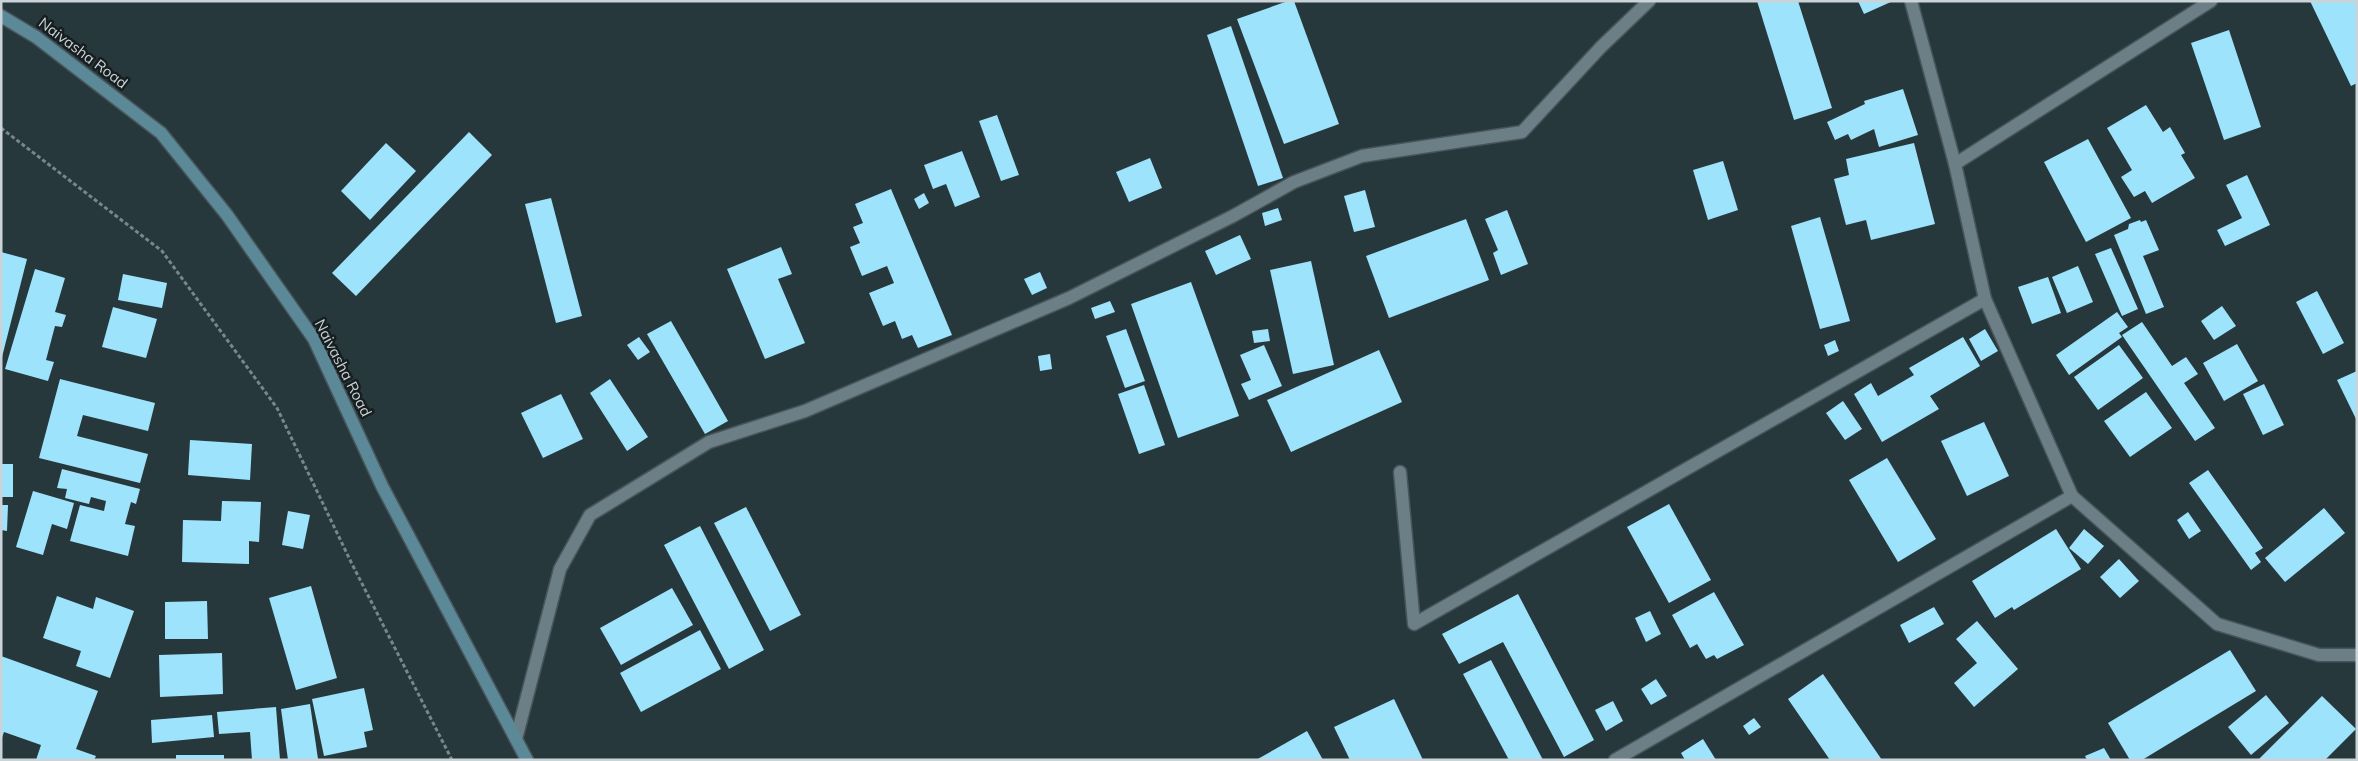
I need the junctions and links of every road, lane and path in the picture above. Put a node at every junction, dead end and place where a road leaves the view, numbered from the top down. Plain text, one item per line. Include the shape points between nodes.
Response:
1 (1649, 1) edge
2 (1911, 1) edge
3 (2211, 1) edge
4 (1, 16) edge
5 (1, 128) edge
6 (1955, 164) junction
7 (1985, 299) junction
8 (1400, 472) dead end
9 (2072, 496) junction
10 (2357, 655) edge
11 (516, 739) junction
12 (452, 760) edge
13 (527, 760) edge
14 (1615, 760) edge

1 - 11 street via 1522,132 1362,156 1294,182 1069,298 805,411 709,442 590,515 560,569
2 - 6 street
3 - 6 street
4 - 11 main road, Naivasha Road via 36,37 161,133 226,215 314,338 382,486
5 - 12 path via 162,251 277,408
6 - 7 street
7 - 8 street via 1414,624
7 - 9 street
9 - 10 street via 2217,624 2319,655
9 - 14 street
11 - 13 main road, Naivasha Road

